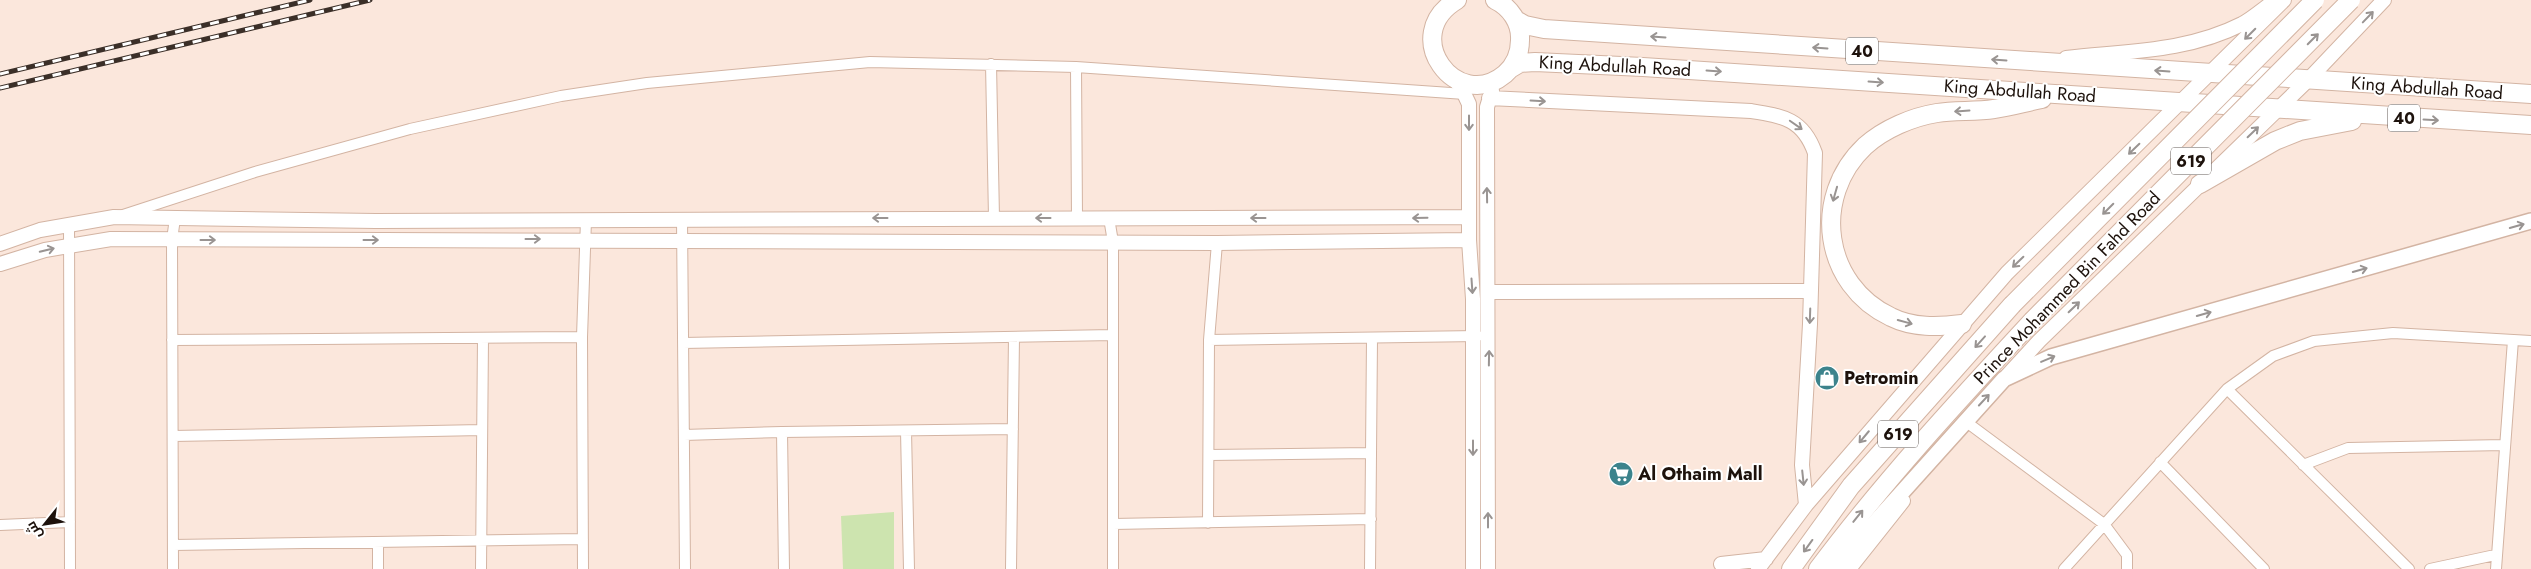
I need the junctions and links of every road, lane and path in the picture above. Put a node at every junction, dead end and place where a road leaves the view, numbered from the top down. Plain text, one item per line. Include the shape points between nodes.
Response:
1 (1457, 0) edge
2 (1495, 0) edge
3 (2276, 0) edge
4 (2284, 0) edge
5 (2315, 0) edge
6 (2351, 0) edge
7 (2384, 0) edge
8 (1516, 20) junction
9 (2037, 62) junction
10 (991, 64) junction
11 (1076, 67) junction
12 (1503, 74) junction
13 (2210, 74) junction
14 (1454, 78) junction
15 (2308, 80) junction
16 (2531, 90) edge
17 (2512, 93) junction
18 (1465, 94) junction
19 (2531, 94) edge
20 (2062, 95) junction
21 (1489, 98) junction
22 (2182, 102) junction
23 (2277, 109) junction
24 (2375, 116) junction
25 (2531, 125) edge
26 (2200, 184) junction
27 (114, 217) junction
28 (1469, 217) junction
29 (175, 218) junction
30 (994, 218) junction
31 (1077, 218) junction
32 (1109, 218) junction
33 (682, 219) junction
34 (586, 220) junction
35 (2531, 222) edge
36 (69, 224) junction
37 (585, 239) junction
38 (172, 240) junction
39 (682, 240) junction
40 (1469, 240) junction
41 (1113, 242) junction
42 (1217, 243) junction
43 (0, 244) edge
44 (68, 245) junction
45 (0, 264) edge
46 (1811, 291) junction
47 (1489, 292) junction
48 (1962, 324) junction
49 (1113, 335) junction
50 (1473, 336) junction
51 (582, 337) junction
52 (1014, 337) junction
53 (1489, 337) junction
54 (483, 338) junction
55 (1372, 339) junction
56 (172, 340) junction
57 (1209, 340) junction
58 (2513, 340) junction
59 (2531, 341) edge
60 (683, 343) junction
61 (2004, 380) junction
62 (2227, 389) junction
63 (1965, 422) junction
64 (1013, 429) junction
65 (482, 430) junction
66 (906, 431) junction
67 (782, 432) junction
68 (684, 435) junction
69 (173, 436) junction
70 (2504, 445) junction
71 (1371, 453) junction
72 (1209, 455) junction
73 (2160, 462) junction
74 (2304, 465) junction
75 (1806, 505) junction
76 (1371, 519) junction
77 (70, 522) junction
78 (1208, 523) junction
79 (1113, 524) junction
80 (2104, 524) junction
81 (0, 525) edge
82 (583, 539) junction
83 (481, 541) junction
84 (378, 542) junction
85 (173, 545) junction
86 (2495, 555) junction
87 (1721, 564) dead end
88 (1762, 564) edge
89 (2129, 568) edge
90 (70, 569) edge
91 (173, 569) edge
92 (378, 569) edge
93 (481, 569) edge
94 (583, 569) edge
95 (685, 569) edge
96 (784, 569) edge
97 (908, 569) edge
98 (1011, 569) edge
99 (1113, 569) edge
100 (1370, 569) edge
101 (1473, 569) edge
102 (1488, 569) edge
103 (1791, 569) edge
104 (1818, 569) edge
105 (1833, 569) edge
106 (1849, 569) edge
107 (2064, 569) edge
108 (2264, 569) edge
109 (2409, 569) edge
110 (2430, 569) edge
111 (2496, 569) edge

1 - 14 highway via 1443,11 1432,34 1436,60
2 - 8 highway via 1505,6
3 - 9 street via 2244,22 2201,41 2140,52
4 -> 13 street
5 -> 103 highway, Prince Mohammed Bin Fahd Road / 619, bridge via 2012,305 1851,486
104 -> 6 highway, Prince Mohammed Bin Fahd Road / 619, bridge via 1857,517 1926,437 2032,321
15 -> 7 street, Prince Mohammed Bin Fahd Road
9 -> 8 highway, King Abdullah Road / 40 via 1544,29
8 - 12 highway via 1520,46 1515,62
13 -> 9 highway, King Abdullah Road / 40
10 - 11 street
10 - 27 street via 870,62 647,83 561,96 410,129 256,172
10 - 30 street
11 - 18 street
11 - 31 street
12 - 14 highway, King Abdullah Road via 1471,84
12 -> 20 highway, King Abdullah Road / 40 via 1520,63 1535,62
12 - 21 street
13 - 15 highway, King Abdullah Road / 40
13 - 22 street
14 - 18 street
15 - 17 highway, King Abdullah Road / 40
15 - 23 street, Prince Mohammed Bin Fahd Road
16 - 17 highway
17 - 19 highway, King Abdullah Road / 40
18 -> 28 street via 1468,104
20 - 22 highway, King Abdullah Road / 40
20 -> 48 highway via 1992,109 1936,113 1897,125 1866,146 1844,172 1835,192 1830,221 1835,254 1845,276 1867,302 1892,318 1924,327
21 -> 46 street via 1751,111 1783,116 1804,130 1815,153
47 -> 21 street
22 - 23 highway, King Abdullah Road / 40
22 -> 48 street via 2007,273
23 - 24 highway, King Abdullah Road / 40
26 -> 23 street, Prince Mohammed Bin Fahd Road
24 -> 25 highway, King Abdullah Road / 40
24 - 26 highway via 2300,131 2243,157
61 -> 26 street, Prince Mohammed Bin Fahd Road via 2046,334
27 - 29 street
27 - 36 street
28 -> 32 street
28 - 40 street
29 - 34 street
29 - 38 street
31 -> 30 street
30 -> 33 street
31 - 32 street
32 - 41 street
33 - 34 street
33 - 39 street
34 - 37 street
61 -> 35 main road via 2051,357
36 - 43 street
36 - 44 street
38 -> 37 street
37 - 39 street
37 - 51 street
38 - 44 street via 111,239
38 - 56 street
39 - 41 street
39 - 60 street
40 - 42 street
40 -> 50 street
41 - 42 street
41 - 49 street
42 - 57 street
45 -> 44 street
44 - 77 street
46 - 47 street
46 -> 75 street via 1802,465
47 - 53 street
48 -> 75 street
49 - 52 street
49 - 79 street
50 - 53 street
50 - 55 street
50 -> 101 street
51 - 54 street
51 - 82 street
52 - 60 street
52 - 64 street
102 -> 53 street
54 - 56 street
54 - 65 street
55 - 57 street
55 - 71 street
56 - 69 street
57 - 72 street
58 - 59 street
58 - 62 street via 2393,333 2314,341 2273,356
58 - 70 street
60 - 68 street
63 -> 61 main road
62 - 73 street
62 - 74 street
63 - 80 street
63 - 105 main road
63 - 106 street
64 - 66 street
64 - 98 street
65 - 69 street
65 - 83 street
66 - 67 street
66 - 97 street
67 - 68 street
67 - 96 street
68 - 95 street
69 - 85 street
70 - 74 street via 2348,448
70 - 86 street
71 - 72 street
71 - 76 street
72 - 78 street
73 - 80 street
73 - 108 street
74 - 109 street
75 - 88 street
76 - 78 street
76 - 100 street
77 - 81 street
77 - 90 street
78 - 79 street
79 - 99 street
80 - 89 street via 2127,555
80 - 107 street
82 - 83 street
82 - 94 street
83 - 84 street
83 - 93 street
84 - 85 street
84 - 92 street
85 - 91 street
86 - 110 street
86 - 111 street
87 - 88 street

